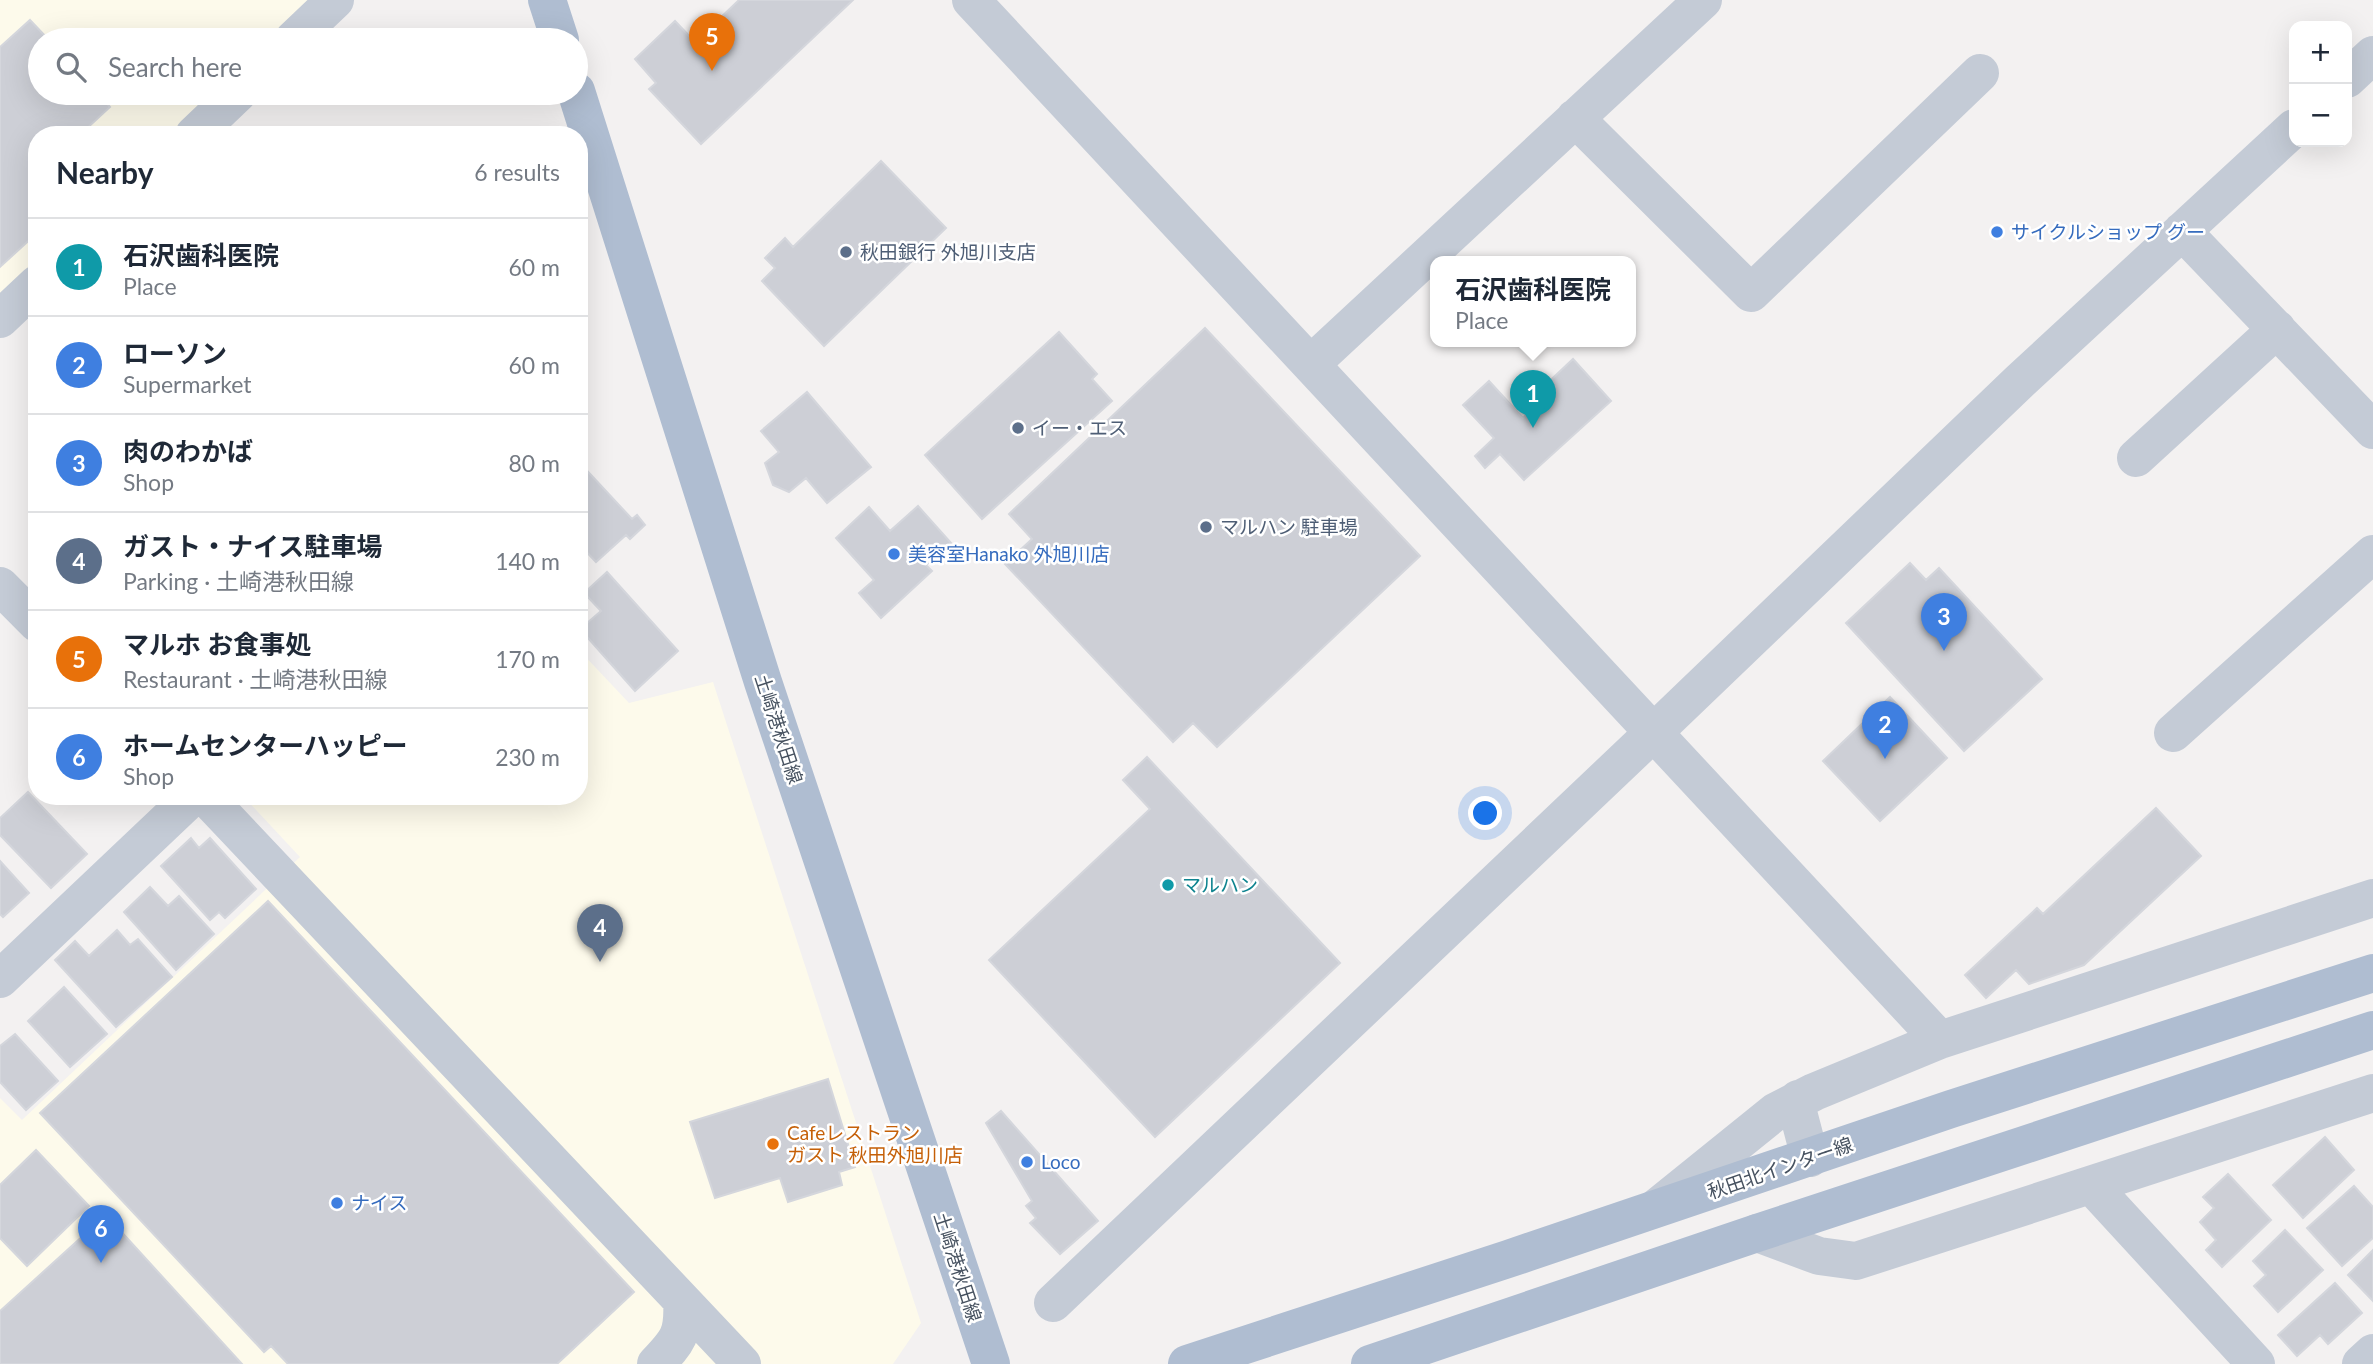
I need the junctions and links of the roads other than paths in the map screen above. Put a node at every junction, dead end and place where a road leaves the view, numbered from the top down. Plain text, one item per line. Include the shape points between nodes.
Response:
1 (335, 0) edge
2 (547, 0) edge
3 (971, 0) edge
4 (1703, 0) edge
5 (306, 28) edge
6 (556, 28) edge
7 (2373, 55) edge
8 (1980, 73) dead end
9 (2352, 74) edge
10 (225, 105) edge
11 (581, 105) edge
12 (1575, 118) junction
13 (203, 126) edge
14 (587, 126) edge
15 (588, 128) edge
16 (2289, 133) edge
17 (2182, 231) junction
18 (28, 293) edge
19 (0, 319) edge
20 (2277, 329) junction
21 (1311, 364) junction
22 (2368, 414) edge
23 (2136, 458) dead end
24 (2373, 554) edge
25 (0, 586) edge
26 (28, 615) edge
27 (1654, 732) junction
28 (2173, 733) dead end
29 (184, 805) edge
30 (214, 805) edge
31 (2373, 898) edge
32 (2373, 973) edge
33 (0, 979) edge
34 (2373, 1030) edge
35 (1940, 1040) junction
36 (1798, 1099) junction
37 (2365, 1107) edge
38 (1810, 1158) junction
39 (2092, 1186) junction
40 (1652, 1211) junction
41 (1757, 1233) junction
42 (682, 1300) junction
43 (1053, 1303) dead end
44 (2373, 1353) edge
45 (656, 1364) edge
46 (742, 1364) edge
47 (991, 1364) edge
48 (1187, 1364) edge
49 (1370, 1364) edge
50 (2256, 1364) edge
51 (2361, 1364) edge

1 - 5 street
2 - 6 main road
3 - 21 street
4 - 12 street
7 - 9 street
8 - 12 street via 1751,293
10 - 13 street
11 - 14 main road, 土崎港秋田線
12 - 21 street
15 - 47 main road, 土崎港秋田線 via 763,682
16 - 17 street
17 - 20 street
17 - 27 street
18 - 19 street
20 - 22 street
20 - 23 street
21 - 27 street
24 - 28 street
25 - 26 street
27 - 35 street
27 - 43 street
29 - 33 street
30 - 42 street
31 - 35 street
32 - 38 main road, 秋田北インター線
34 - 41 main road
35 - 36 street
36 - 38 street
36 - 40 street via 1746,1134
37 - 39 street
38 - 40 main road, 秋田北インター線
39 - 41 street via 1856,1261 1819,1256
39 - 50 street
40 - 48 main road, 秋田北インター線
41 - 49 main road
42 - 45 street via 677,1342
42 - 46 street
44 - 51 street

